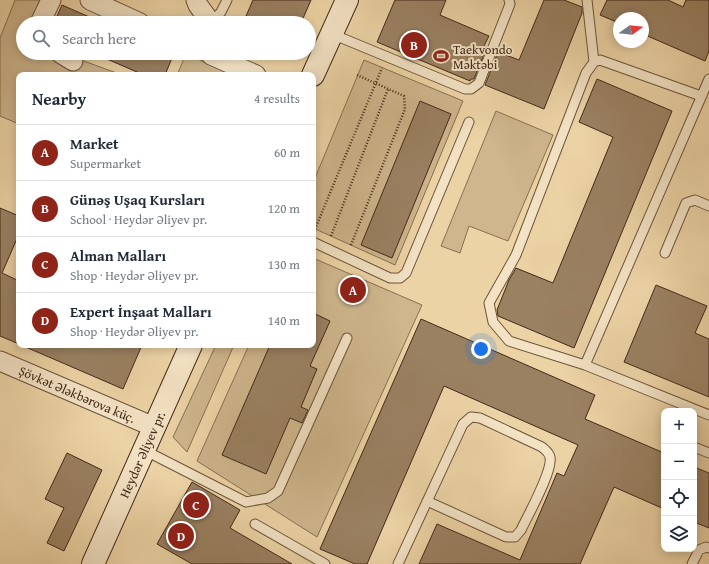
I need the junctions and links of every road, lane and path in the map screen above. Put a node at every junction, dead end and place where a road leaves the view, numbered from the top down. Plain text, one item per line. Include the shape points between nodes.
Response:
1 (51, 0) edge
2 (90, 0) edge
3 (196, 0) edge
4 (227, 0) edge
5 (347, 0) edge
6 (509, 0) edge
7 (587, 0) edge
8 (43, 16) edge
9 (125, 16) edge
10 (206, 16) edge
11 (217, 16) edge
12 (332, 34) junction
13 (223, 60) edge
14 (594, 62) junction
15 (382, 68) dead end
16 (249, 72) edge
17 (315, 72) edge
18 (358, 75) dead end
19 (709, 79) edge
20 (376, 83) junction
21 (388, 89) junction
22 (701, 96) junction
23 (469, 122) dead end
24 (709, 206) edge
25 (316, 227) edge
26 (331, 236) dead end
27 (316, 243) edge
28 (351, 245) dead end
29 (665, 253) dead end
30 (347, 338) dead end
31 (190, 348) edge
32 (0, 360) edge
33 (585, 364) junction
34 (709, 415) edge
35 (154, 427) junction
36 (697, 448) edge
37 (144, 450) junction
38 (709, 453) edge
39 (427, 502) junction
40 (255, 524) dead end
41 (709, 548) edge
42 (93, 564) edge
43 (325, 564) edge
44 (398, 564) edge
45 (692, 564) edge

1 - 8 street
2 - 9 street
3 - 10 street
4 - 11 lane
5 - 12 main road
6 - 12 lane via 510,4 479,83 471,90
7 - 14 lane
12 - 17 main road
13 - 16 street
14 - 22 lane via 600,60
14 - 33 lane via 586,74 516,255 489,303 492,322 509,341
15 - 20 path
18 - 20 path
19 - 22 lane
20 - 21 path
20 - 25 path
21 - 26 path
21 - 28 path via 404,96 405,109
22 - 33 lane
23 - 27 lane via 406,273 400,278 390,278
24 - 29 lane via 695,200 686,203
30 - 37 lane via 278,491 268,498 246,502
31 - 35 main road, Heydər Əliyev pr.
32 - 35 street, Şövkət Ələkbərova küç.
33 - 34 lane
35 - 37 main road, Heydər Əliyev pr.
36 - 38 lane
37 - 42 main road, Heydər Əliyev pr.
39 - 39 lane via 463,424 471,417 480,418 542,447 550,454 548,472 522,530 515,537 506,537
39 - 44 lane
40 - 43 lane
41 - 45 lane via 699,550

